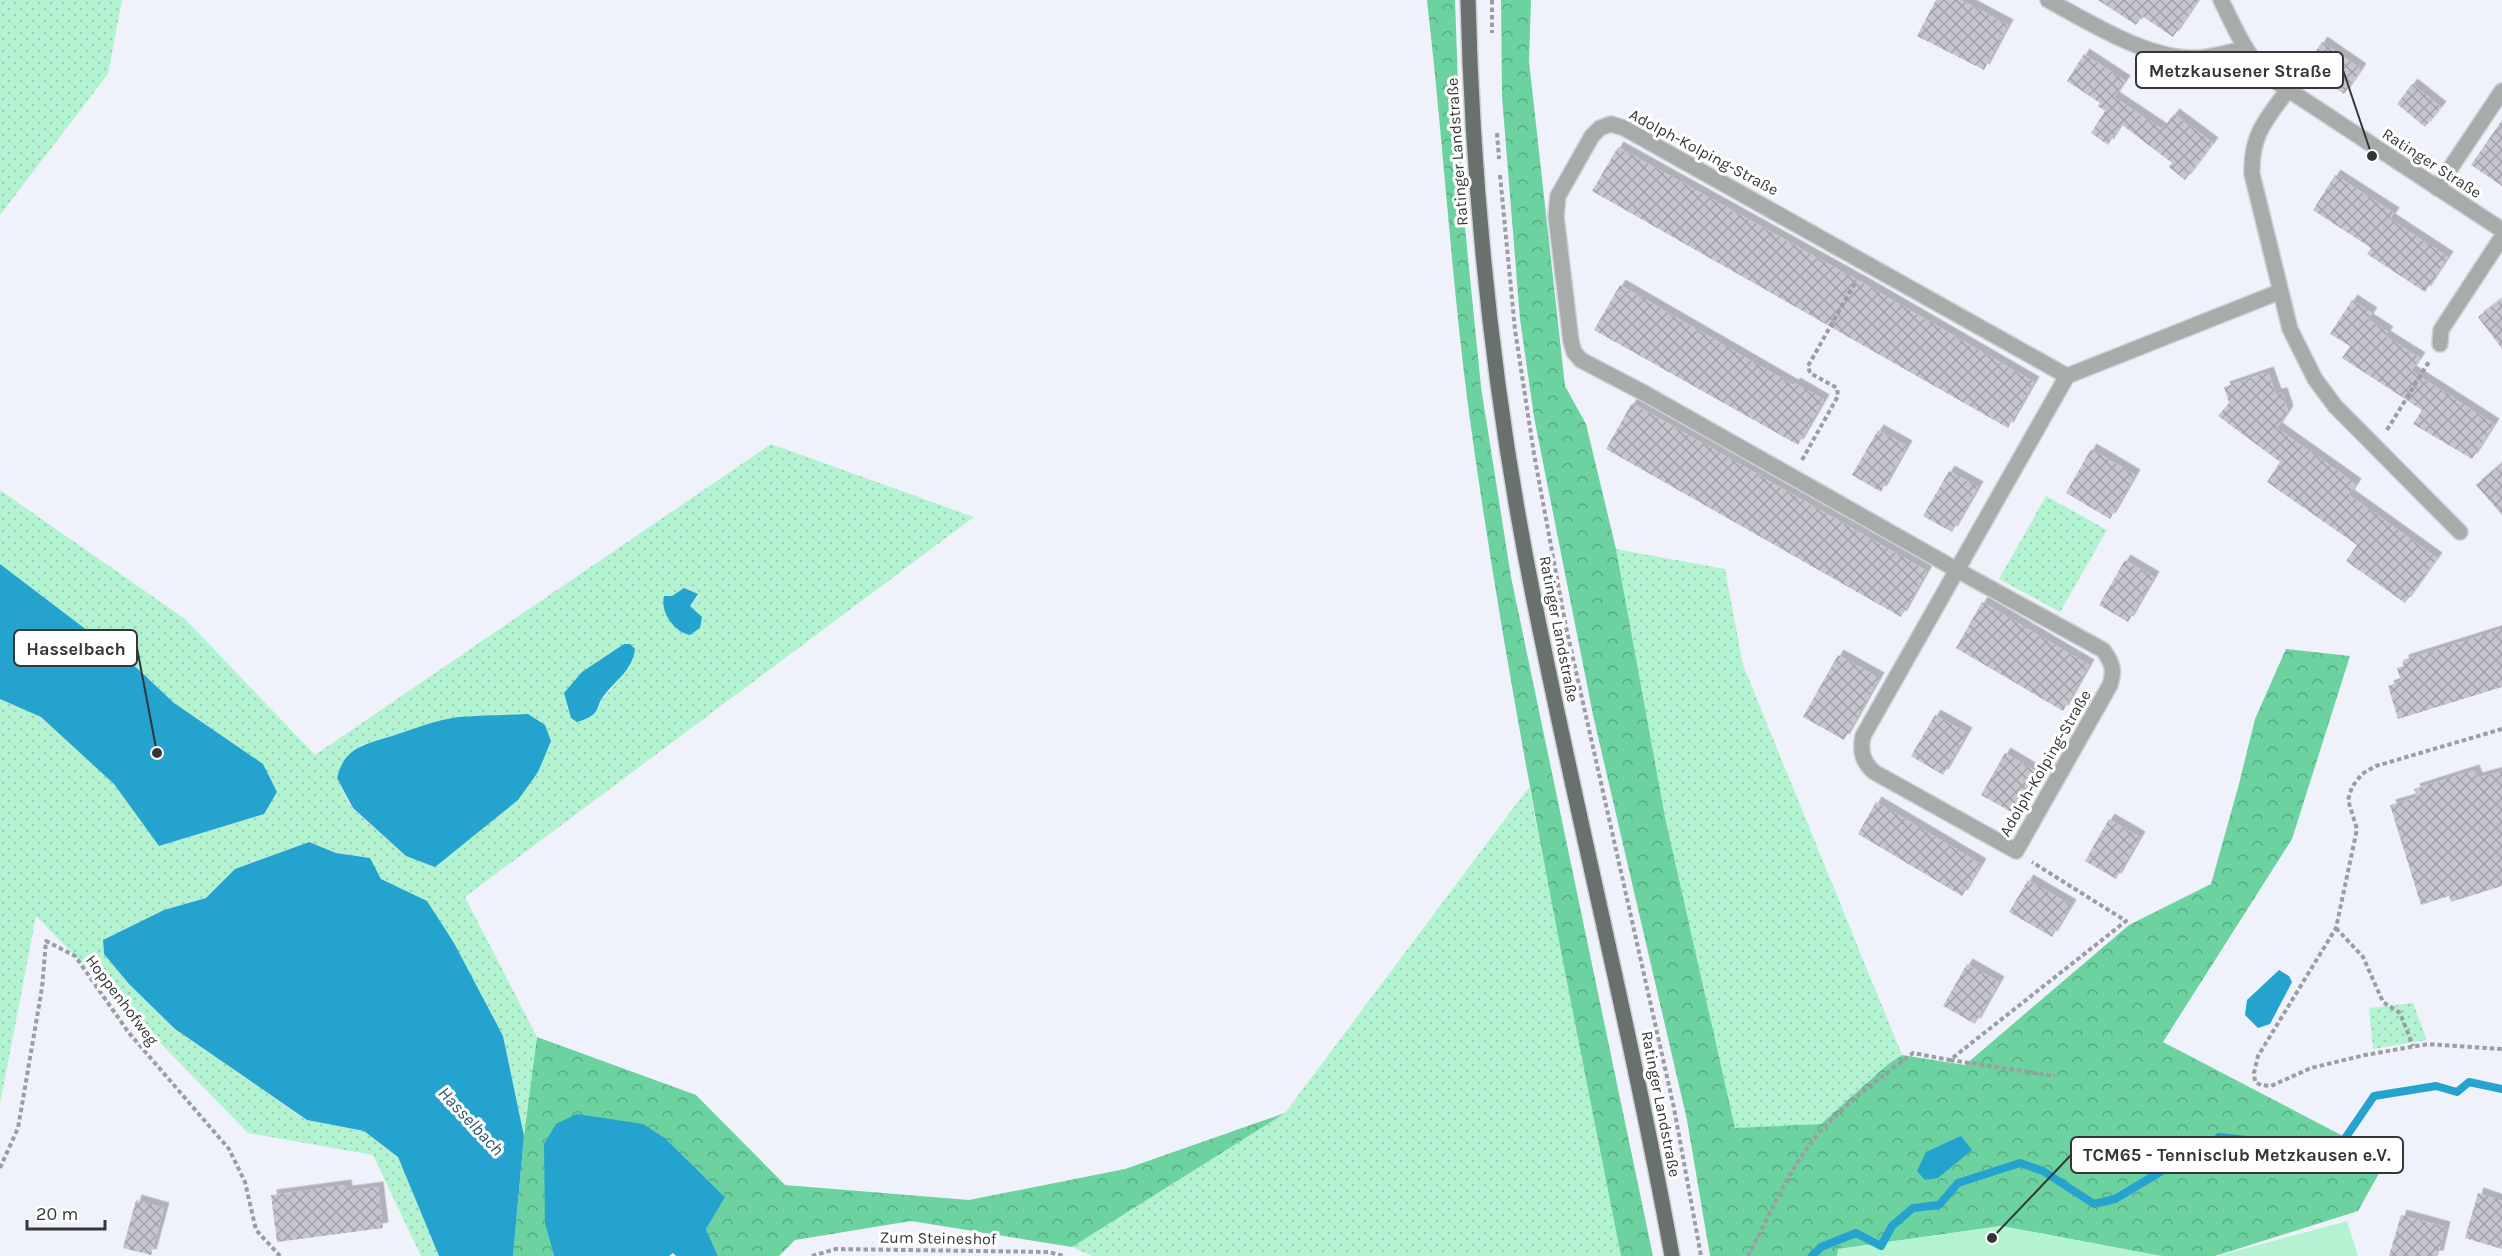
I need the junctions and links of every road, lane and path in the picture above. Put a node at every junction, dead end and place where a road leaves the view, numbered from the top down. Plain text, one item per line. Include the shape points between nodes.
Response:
1 (1468, 0) edge
2 (1492, 0) edge
3 (2048, 0) edge
4 (2221, 0) edge
5 (1492, 44) dead end
6 (2244, 49) junction
7 (2287, 91) junction
8 (2502, 91) edge
9 (1496, 123) dead end
10 (2437, 188) junction
11 (2502, 230) edge
12 (2502, 237) edge
13 (1867, 262) junction
14 (2279, 292) junction
15 (2440, 344) joint
16 (2067, 376) junction
17 (2376, 448) junction
18 (1793, 476) junction
19 (2460, 532) dead end
20 (1958, 570) junction
21 (2502, 729) edge
22 (2016, 851) junction
23 (2336, 928) junction
24 (2413, 1047) junction
25 (2502, 1048) edge
26 (1950, 1060) junction
27 (2055, 1076) dead end
28 (0, 1168) edge
29 (280, 1256) edge
30 (812, 1256) edge
31 (1064, 1256) edge
32 (1672, 1256) edge
33 (1701, 1256) edge
34 (1748, 1256) edge

1 - 32 main road, Ratinger Landstraße via 1479,221 1511,469 1535,608 1622,1001
2 - 5 path
3 - 6 street via 2118,37 2161,53 2198,58
4 - 6 street, Ratinger Straße
6 - 7 street, Ratinger Straße via 2253,62
7 - 10 street, Ratinger Straße
7 - 14 street via 2257,135 2252,155 2252,174
8 - 10 street
9 - 33 path via 1515,330 1534,454 1566,627 1674,1108
10 - 11 street, Ratinger Straße
12 - 15 street via 2441,330
13 - 16 street, Adolph-Kolping-Straße
13 - 18 path via 1808,366 1810,373 1837,388 1838,396
13 - 18 street, Adolph-Kolping-Straße via 1611,124 1592,136 1558,196 1556,216 1574,352 1581,360
14 - 16 street
14 - 17 street via 2290,328 2314,379
15 - 17 path
16 - 20 street, Adolph-Kolping-Straße
17 - 19 street
18 - 20 street, Adolph-Kolping-Straße
20 - 22 street, Adolph-Kolping-Straße via 1863,736 1860,748 1865,764 1874,772
20 - 22 street, Adolph-Kolping-Straße via 2103,650 2111,660 2114,674
21 - 23 path via 2376,766 2357,780 2348,800 2357,829
22 - 26 path via 2126,921
23 - 24 path via 2363,957 2383,1002 2400,1013
23 - 24 path via 2258,1056 2255,1082 2271,1086 2311,1068
24 - 25 path via 2428,1044
26 - 27 path
26 - 34 path via 1913,1053 1833,1119 1794,1168
28 - 29 path, Hoppenhofweg via 18,1128 42,988 46,941 75,956 129,1033 229,1149 245,1182 256,1230
30 - 31 path, Zum Steineshof via 836,1249 891,1248 1048,1252

